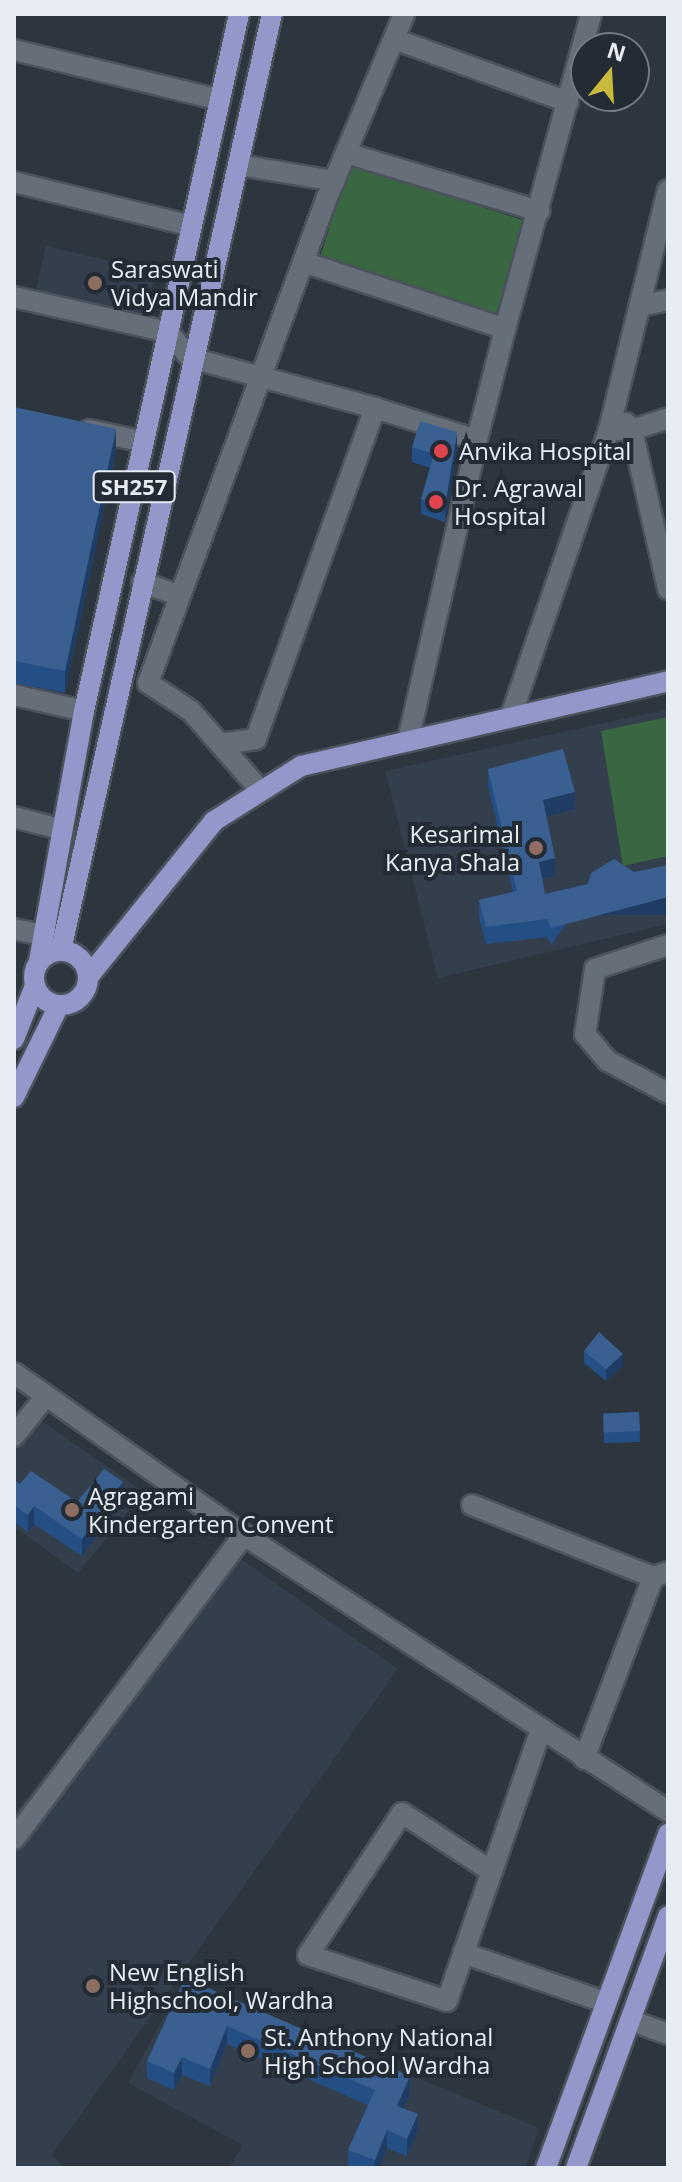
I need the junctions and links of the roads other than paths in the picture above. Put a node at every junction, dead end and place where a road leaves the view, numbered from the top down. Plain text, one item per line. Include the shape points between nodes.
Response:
1 (239, 14) edge
2 (272, 14) edge
3 (404, 14) edge
4 (591, 14) edge
5 (394, 39) junction
6 (14, 50) edge
7 (220, 100) junction
8 (568, 102) junction
9 (346, 153) junction
10 (239, 165) junction
11 (335, 181) junction
12 (14, 182) edge
13 (668, 190) edge
14 (539, 211) junction
15 (192, 226) junction
16 (303, 262) junction
17 (14, 297) edge
18 (668, 300) edge
19 (640, 306) junction
20 (505, 329) junction
21 (168, 332) junction
22 (191, 358) junction
23 (262, 372) junction
24 (375, 408) junction
25 (615, 409) junction
26 (668, 418) edge
27 (72, 427) edge
28 (609, 430) junction
29 (632, 430) junction
30 (477, 440) junction
31 (144, 442) junction
32 (142, 582) junction
33 (668, 589) edge
34 (177, 595) junction
35 (120, 678) junction
36 (668, 681) edge
37 (148, 683) junction
38 (14, 695) edge
39 (84, 711) junction
40 (511, 716) junction
41 (408, 740) junction
42 (220, 744) junction
43 (261, 791) junction
44 (14, 817) edge
45 (60, 829) junction
46 (14, 929) edge
47 (42, 935) junction
48 (63, 940) junction
49 (668, 945) edge
50 (39, 961) junction
51 (94, 970) junction
52 (35, 986) junction
53 (59, 1005) junction
54 (14, 1039) edge
55 (668, 1093) edge
56 (14, 1097) edge
57 (14, 1373) edge
58 (46, 1396) junction
59 (14, 1436) edge
60 (472, 1505) dead end
61 (244, 1535) junction
62 (660, 1574) edge
63 (540, 1733) junction
64 (584, 1759) junction
65 (668, 1811) edge
66 (14, 1839) edge
67 (667, 1840) edge
68 (491, 1871) junction
69 (668, 1916) edge
70 (463, 1953) junction
71 (607, 2003) junction
72 (630, 2020) junction
73 (668, 2034) edge
74 (546, 2168) edge
75 (576, 2168) edge

1 - 7 main road, SH257
2 - 10 main road, SH257
3 - 5 street
4 - 8 street
5 - 8 street
5 - 9 street
6 - 7 street
7 - 15 main road, SH257
8 - 14 street
9 - 11 street
9 - 14 street
10 - 11 street
10 - 22 main road, SH257
11 - 16 street
12 - 15 street
13 - 19 street
14 - 20 street
15 - 21 main road, SH257
16 - 20 street
16 - 23 street
17 - 21 street
18 - 19 street
19 - 25 street
20 - 30 street
21 - 22 street
21 - 31 main road, SH257
22 - 23 street
22 - 32 main road, SH257
23 - 24 street
23 - 34 street
24 - 30 street
24 - 42 street via 256,739
25 - 28 street
25 - 29 street
26 - 29 street
27 - 31 street
28 - 29 street
28 - 40 street
29 - 33 street
30 - 41 street
31 - 39 main road, SH257
32 - 34 street
32 - 35 main road, SH257
34 - 37 street
35 - 37 street
35 - 48 main road, SH257
36 - 40 main road
37 - 42 street via 191,711
38 - 39 street
39 - 45 main road, SH257
40 - 41 main road
41 - 43 main road via 301,766
42 - 43 street
43 - 51 main road via 214,821
44 - 45 street
45 - 47 main road, SH257
46 - 47 street
47 - 48 street
47 - 50 main road, SH257
48 - 50 main road
48 - 51 main road
49 - 55 street via 595,969 585,1034 608,1061
50 - 52 main road
51 - 53 main road via 79,999
52 - 53 main road
52 - 54 main road
53 - 56 main road
57 - 58 street
58 - 59 street
58 - 61 street
60 - 62 street
61 - 63 street
61 - 66 street
62 - 64 street
63 - 64 street
63 - 68 street
64 - 65 street
67 - 71 main road
68 - 70 street
68 - 70 street via 402,1813 308,1955 447,2001
69 - 72 main road
70 - 71 street
71 - 74 main road
72 - 73 street
72 - 75 main road

